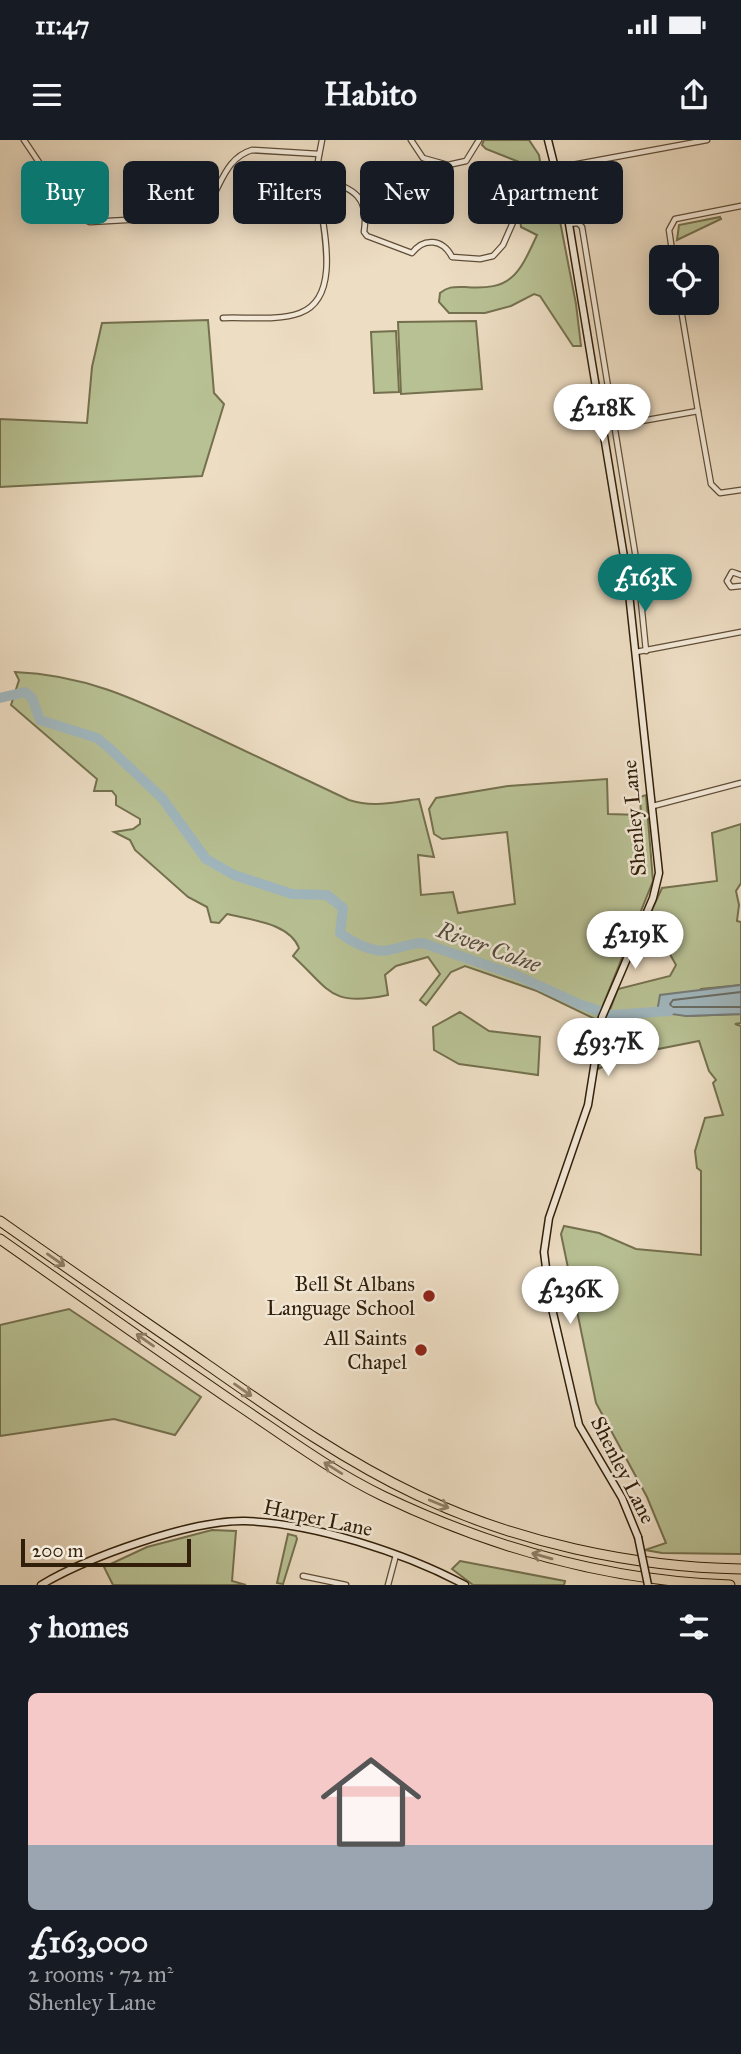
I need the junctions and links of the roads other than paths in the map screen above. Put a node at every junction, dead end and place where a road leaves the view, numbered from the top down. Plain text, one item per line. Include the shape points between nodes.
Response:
1 (24, 140) edge
2 (322, 140) edge
3 (411, 140) edge
4 (479, 140) edge
5 (548, 140) edge
6 (707, 140) edge
7 (319, 153) junction
8 (318, 161) edge
9 (554, 161) edge
10 (594, 161) edge
11 (346, 190) edge
12 (741, 206) edge
13 (322, 224) edge
14 (512, 224) edge
15 (569, 224) edge
16 (579, 224) edge
17 (671, 245) edge
18 (682, 315) edge
19 (223, 318) dead end
20 (698, 411) junction
21 (612, 426) junction
22 (602, 428) junction
23 (741, 490) edge
24 (741, 575) edge
25 (741, 586) edge
26 (741, 632) edge
27 (646, 651) junction
28 (635, 653) junction
29 (741, 783) edge
30 (653, 806) junction
31 (0, 1221) edge
32 (0, 1239) edge
33 (396, 1554) junction
34 (741, 1569) edge
35 (303, 1576) dead end
36 (41, 1585) edge
37 (346, 1585) edge
38 (388, 1585) edge
39 (465, 1585) edge
40 (649, 1585) edge
41 (730, 1585) edge

1 - 7 street via 75,216 90,222 198,216 231,162 243,153
2 - 7 street
3 - 4 street via 423,158 448,165 466,161
5 - 9 main road, Shenley Lane
6 - 10 street
7 - 8 street
11 - 14 street via 367,210 367,236 412,253 429,241 442,244 452,257 494,256
12 - 17 street via 675,219 669,230
13 - 19 street via 326,280 319,300 295,315
15 - 22 main road, Shenley Lane
16 - 21 street, Shenley Lane
18 - 20 street
20 - 21 street
20 - 23 street via 711,484 720,493
21 - 22 street
21 - 27 street, Shenley Lane via 638,571
22 - 28 main road, Shenley Lane
24 - 25 street via 732,572 727,578 731,587
26 - 27 street
27 - 28 street
28 - 30 main road, Shenley Lane
29 - 30 street
30 - 40 main road, Shenley Lane, bridge via 658,881 602,1017 588,1105 550,1218 544,1252 550,1300 579,1425 622,1499 638,1537
31 -> 34 highway via 315,1438 419,1496 510,1531 584,1550 654,1562
41 -> 32 highway via 675,1581 563,1562 482,1537 382,1495 304,1449
33 - 36 main road, Harper Lane via 284,1525 216,1523 121,1551
33 - 38 street
33 - 39 main road, Harper Lane
35 - 37 street

